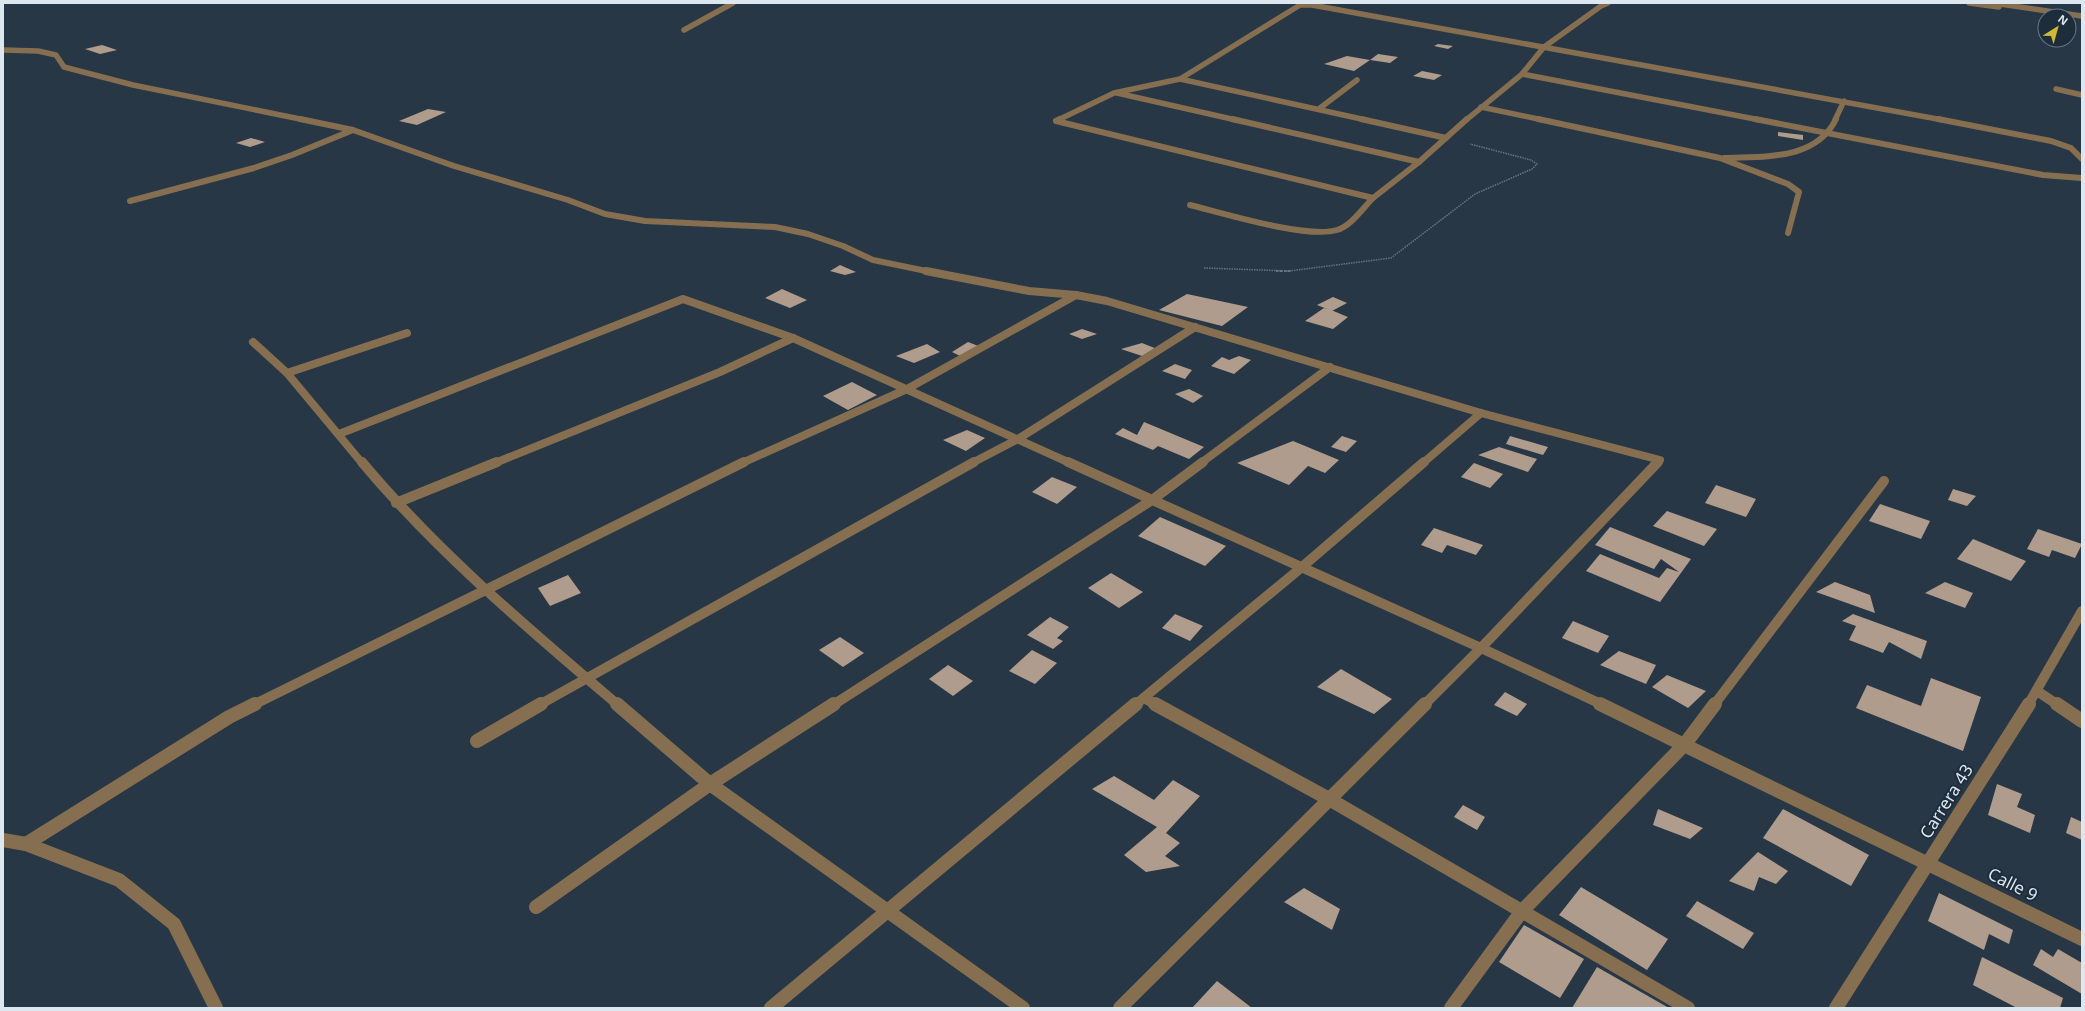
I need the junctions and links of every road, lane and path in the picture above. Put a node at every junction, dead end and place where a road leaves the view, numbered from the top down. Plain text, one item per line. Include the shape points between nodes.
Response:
1 (733, 3) edge
2 (1608, 3) edge
3 (1969, 3) edge
4 (1992, 3) edge
5 (2037, 13) edge
6 (2082, 16) edge
7 (684, 30) dead end
8 (1544, 47) junction
9 (3, 50) edge
10 (1522, 74) junction
11 (1180, 79) junction
12 (1356, 80) dead end
13 (2056, 89) dead end
14 (1114, 93) junction
15 (2082, 96) edge
16 (1844, 101) junction
17 (1481, 107) junction
18 (1320, 108) junction
19 (353, 130) junction
20 (1828, 133) junction
21 (1446, 138) junction
22 (1720, 158) junction
23 (2082, 159) edge
24 (1419, 162) junction
25 (2082, 178) edge
26 (1373, 198) junction
27 (130, 201) dead end
28 (1190, 206) dead end
29 (1788, 233) dead end
30 (1204, 268) dead end
31 (1076, 295) junction
32 (1195, 327) junction
33 (407, 333) dead end
34 (793, 338) junction
35 (253, 342) dead end
36 (1330, 367) junction
37 (287, 374) junction
38 (907, 389) junction
39 (1480, 413) junction
40 (339, 434) junction
41 (1018, 439) junction
42 (1884, 481) dead end
43 (1152, 500) junction
44 (396, 503) junction
45 (1302, 568) junction
46 (485, 589) junction
47 (2082, 610) edge
48 (1481, 648) junction
49 (586, 678) junction
50 (2037, 690) junction
51 (1144, 698) junction
52 (2082, 721) edge
53 (476, 741) dead end
54 (1685, 744) junction
55 (710, 784) junction
56 (1329, 799) junction
57 (3, 840) edge
58 (26, 844) junction
59 (1928, 862) junction
60 (536, 907) dead end
61 (887, 910) junction
62 (1522, 911) junction
63 (2082, 939) edge
64 (216, 1008) edge
65 (771, 1008) edge
66 (1023, 1008) edge
67 (1120, 1008) edge
68 (1451, 1008) edge
69 (1688, 1008) edge
70 (1836, 1008) edge

1 - 7 street
2 - 8 street
3 - 5 street
4 - 6 street
8 - 10 street
8 - 11 street via 1330,8 1300,5
8 - 16 street
9 - 19 street via 38,51 56,56 64,66 133,85
10 - 17 street
10 - 20 street
11 - 14 street
11 - 18 street
12 - 18 street
13 - 15 street
14 - 24 street
14 - 26 street via 1056,121
16 - 20 street
16 - 23 street via 2051,141 2071,148
17 - 21 street
17 - 22 street
18 - 21 street
19 - 27 street via 262,165
19 - 31 street via 454,166 568,200 605,214 645,221 775,227 808,234 873,260 1029,291
20 - 22 street via 1807,148 1793,153
20 - 25 street via 2043,175
21 - 24 street
21 - 30 path via 1531,160 1537,164 1532,169 1475,194 1390,258 1289,271
22 - 29 street via 1788,184 1799,192
24 - 26 street
26 - 28 street via 1336,230 1317,232
31 - 32 street via 1107,301
31 - 38 street
32 - 36 street
32 - 41 street
33 - 37 street
34 - 38 street, Calle 9
34 - 40 street, Calle 9 via 683,299
34 - 44 street via 720,372
35 - 37 street
36 - 39 street
36 - 43 street
37 - 40 street
38 - 41 street, Calle 9
38 - 46 street via 717,474
39 - 45 street
39 - 48 street via 1660,460
40 - 44 street
41 - 43 street, Calle 9
41 - 49 street via 927,487
42 - 54 street
43 - 45 street, Calle 9
43 - 55 street
44 - 46 street
45 - 48 street, Calle 9
45 - 51 street
46 - 49 street
46 - 58 street via 229,717
47 - 50 street, Carrera 43
48 - 54 street, Calle 9
48 - 56 street
49 - 53 street
49 - 55 street
50 - 52 street
50 - 59 street, Carrera 43
51 - 56 street
51 - 61 street
54 - 59 street, Calle 9
54 - 62 street
55 - 60 street
55 - 61 street
56 - 62 street
56 - 67 street
57 - 58 street
58 - 64 street via 119,880 174,924
59 - 63 street, Calle 9
59 - 70 street, Carrera 43
61 - 65 street
61 - 66 street
62 - 68 street
62 - 69 street

